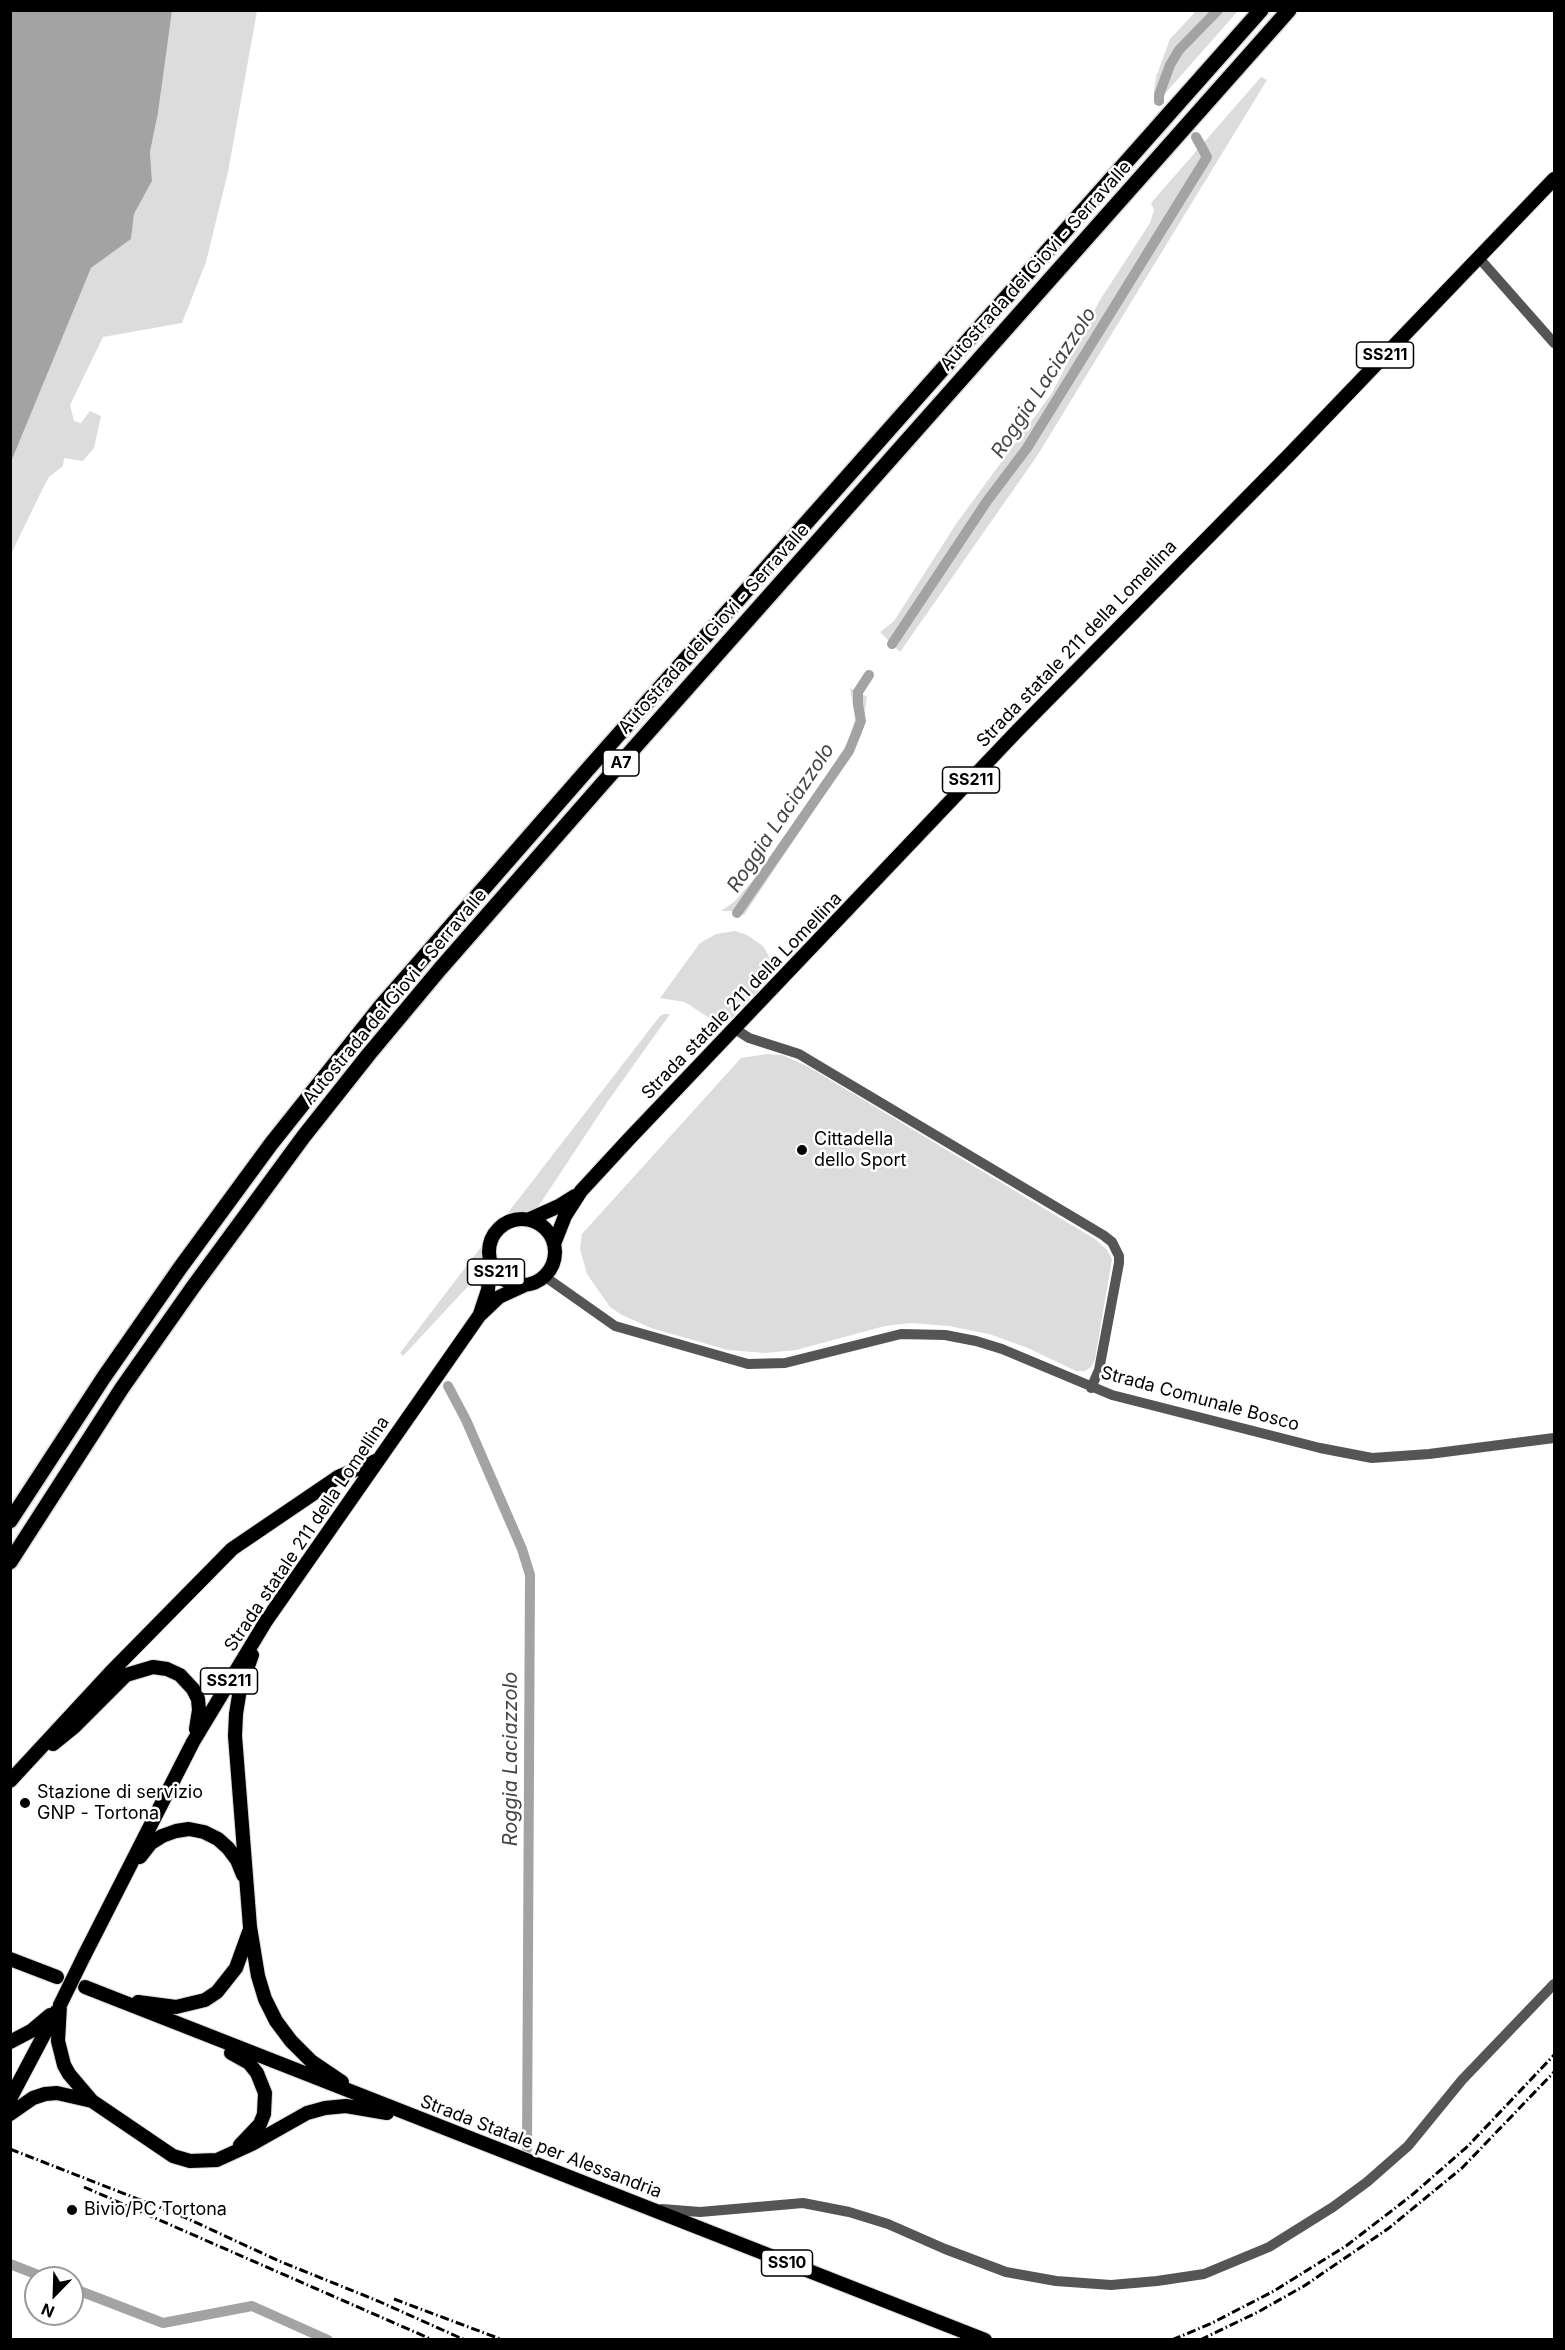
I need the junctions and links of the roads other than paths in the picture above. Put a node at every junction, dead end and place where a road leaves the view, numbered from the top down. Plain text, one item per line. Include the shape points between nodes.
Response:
1 (1261, 10) edge
2 (1288, 10) edge
3 (1554, 179) edge
4 (1479, 258) junction
5 (1554, 343) edge
6 (735, 1029) junction
7 (581, 1191) junction
8 (530, 1219) junction
9 (554, 1244) junction
10 (490, 1262) junction
11 (544, 1276) junction
12 (525, 1285) junction
13 (479, 1316) junction
14 (1091, 1388) junction
15 (1554, 1438) edge
16 (378, 1460) junction
17 (10, 1521) edge
18 (10, 1562) edge
19 (266, 1621) junction
20 (193, 1742) junction
21 (34, 1757) junction
22 (10, 1781) edge
23 (247, 1886) junction
24 (118, 1888) junction
25 (250, 1927) junction
26 (10, 1959) edge
27 (57, 1977) dead end
28 (1554, 1984) edge
29 (85, 1988) dead end
30 (105, 1995) junction
31 (60, 2005) junction
32 (185, 2027) junction
33 (10, 2042) edge
34 (10, 2099) edge
35 (369, 2099) junction
36 (92, 2101) junction
37 (10, 2114) edge
38 (421, 2120) junction
39 (230, 2155) junction
40 (641, 2205) junction
41 (985, 2340) edge

1 - 17 highway, Autostrada dei Giovi - Serravalle / A7 via 375,1014 271,1144 180,1268
2 - 18 highway, Autostrada dei Giovi - Serravalle / A7 via 572,818 369,1054 193,1287 122,1388
3 - 4 main road, Strada statale 211 della Lomellina / SS211
4 - 5 street
4 - 6 main road, Strada statale 211 della Lomellina / SS211 via 1018,730
6 - 7 main road, Strada statale 211 della Lomellina / SS211
6 - 14 street via 749,1038 799,1054 1112,1242 1119,1263 1100,1370
7 - 8 main road, Strada statale 211 della Lomellina / SS211
7 - 9 main road, Strada statale 211 della Lomellina / SS211
8 - 9 main road via 548,1231
8 - 10 main road, Strada statale 211 della Lomellina / SS211 via 509,1221 497,1229 490,1241
9 - 11 main road, Strada statale 211 della Lomellina / SS211 via 552,1265
10 - 12 main road, SS211 via 506,1281
10 - 13 main road, Strada statale 211 della Lomellina / SS211 via 488,1290
11 - 12 main road, Strada statale 211 della Lomellina / SS211
11 - 14 street, Strada Comunale Bosco via 615,1326 748,1364 785,1363 901,1334 922,1333 1002,1349
12 - 13 main road, Strada statale 211 della Lomellina / SS211 via 499,1297
13 - 16 main road, Strada statale 211 della Lomellina / SS211
14 - 15 street, Strada Comunale Bosco via 1372,1458
16 - 19 main road, Strada statale 211 della Lomellina / SS211
16 - 21 main road via 339,1477 232,1550 110,1673
19 - 20 main road, Strada statale 211 della Lomellina / SS211
19 - 23 main road via 247,1665 236,1714
20 - 21 main road via 199,1710 194,1689 180,1675 153,1667 126,1676 74,1727
20 - 24 main road, Strada statale 211 della Lomellina / SS211
21 - 22 main road
23 - 24 main road via 228,1848 204,1832 189,1829 151,1843
23 - 25 main road
24 - 31 main road, Strada statale 211 della Lomellina / SS211, bridge
25 - 30 main road via 236,1968 217,1992 205,2000 176,2007
25 - 35 main road via 258,1976 276,2020 311,2061
26 - 27 main road
28 - 40 street via 1462,2080 1408,2146 1367,2182 1269,2247 1204,2274 1111,2285 1056,2281 1006,2272 888,2224 803,2203 700,2212 673,2212
29 - 30 main road, Strada Statale per Alessandria
30 - 32 main road, Strada Statale per Alessandria
31 - 33 main road via 42,2023
31 - 34 main road, Strada statale 211 della Lomellina / SS211
31 - 36 main road via 60,2054 69,2073
32 - 35 main road, Strada Statale per Alessandria
32 - 39 main road via 249,2063 262,2084 266,2103 260,2124
35 - 38 main road, Strada Statale per Alessandria
36 - 37 main road via 45,2094
36 - 39 main road via 173,2156 202,2162
38 - 39 main road via 364,2108 325,2108 306,2113
38 - 40 main road, Strada Statale per Alessandria / SS10
40 - 41 main road, Strada Statale per Alessandria / SS10

